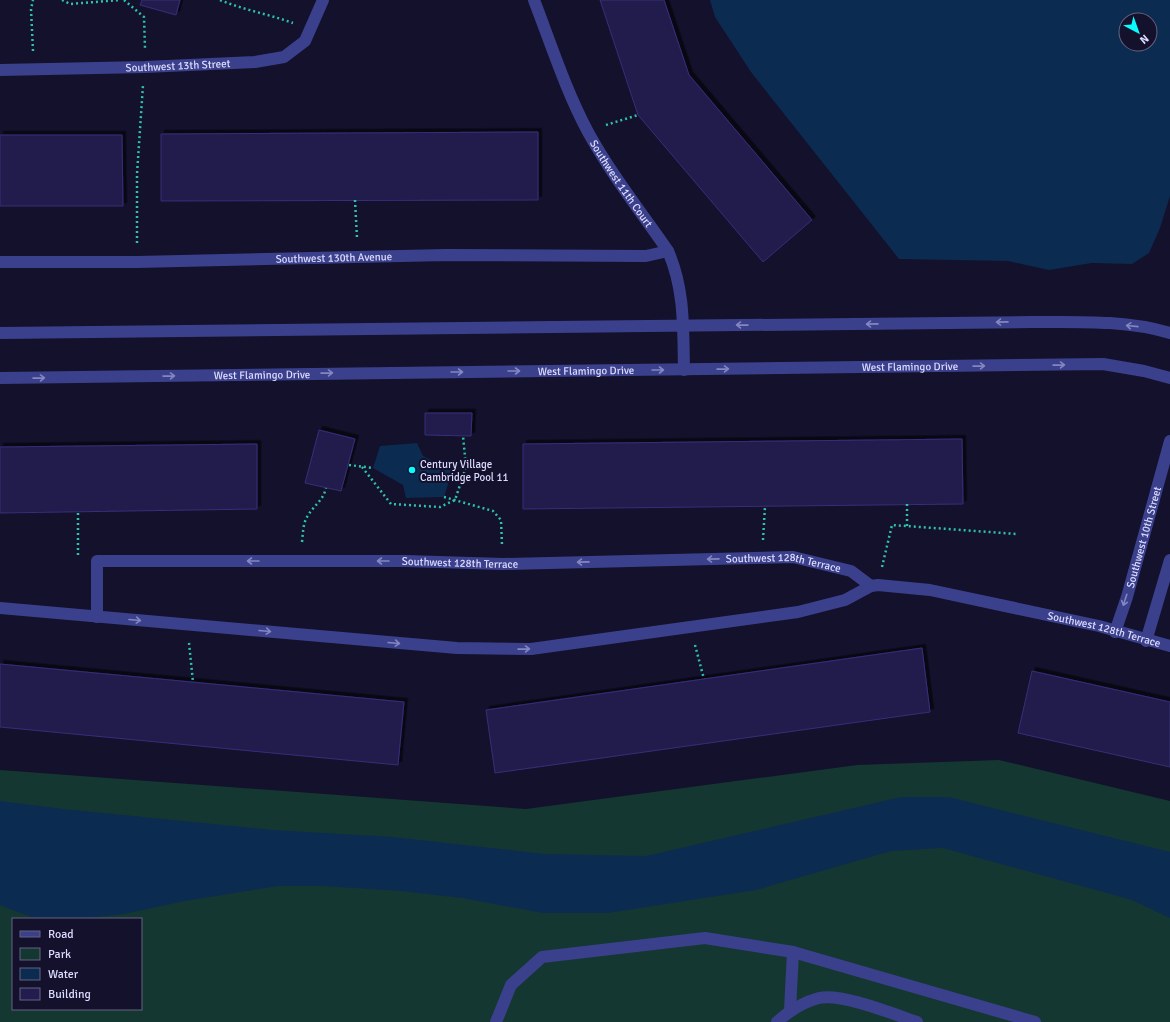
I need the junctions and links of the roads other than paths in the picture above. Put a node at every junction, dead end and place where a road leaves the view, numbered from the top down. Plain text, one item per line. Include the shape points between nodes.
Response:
1 (323, 0) edge
2 (534, 0) edge
3 (0, 70) edge
4 (668, 251) junction
5 (0, 262) edge
6 (683, 324) junction
7 (0, 333) edge
8 (1170, 333) edge
9 (684, 370) junction
10 (0, 378) edge
11 (1170, 378) edge
12 (1170, 441) edge
13 (1170, 560) edge
14 (875, 585) junction
15 (0, 608) edge
16 (97, 617) junction
17 (1115, 632) junction
18 (1146, 641) junction
19 (1170, 646) edge
20 (793, 952) junction
21 (790, 1010) junction
22 (496, 1022) edge
23 (777, 1022) edge
24 (916, 1022) edge
25 (1035, 1022) edge

1 - 3 street, Southwest 13th Street via 305,41 284,57 256,62
2 - 4 street, Southwest 11th Court via 587,131
4 - 5 street, Southwest 130th Avenue via 646,256 446,255 138,262
4 - 6 street, Southwest 11th Court via 680,286
6 - 7 street via 570,328
8 -> 6 street via 1153,328 1102,323
6 - 9 street, Southwest 11th Court
10 -> 9 street, West Flamingo Drive
9 -> 11 street, West Flamingo Drive via 1102,364
12 -> 17 street, Southwest 10th Street
13 - 18 street
16 -> 14 street via 494,650 531,649 798,612 845,600
14 -> 16 street, Southwest 128th Terrace via 851,571 793,557 502,564 406,561 97,562
14 - 17 street, Southwest 128th Terrace via 930,590 1099,626
15 - 16 street
17 - 18 street, Southwest 128th Terrace
18 - 19 street, Southwest 128th Terrace
20 - 21 street
20 - 22 street via 705,938 542,957 511,985
20 - 25 street
21 - 23 street
21 - 24 street via 819,998 834,998

